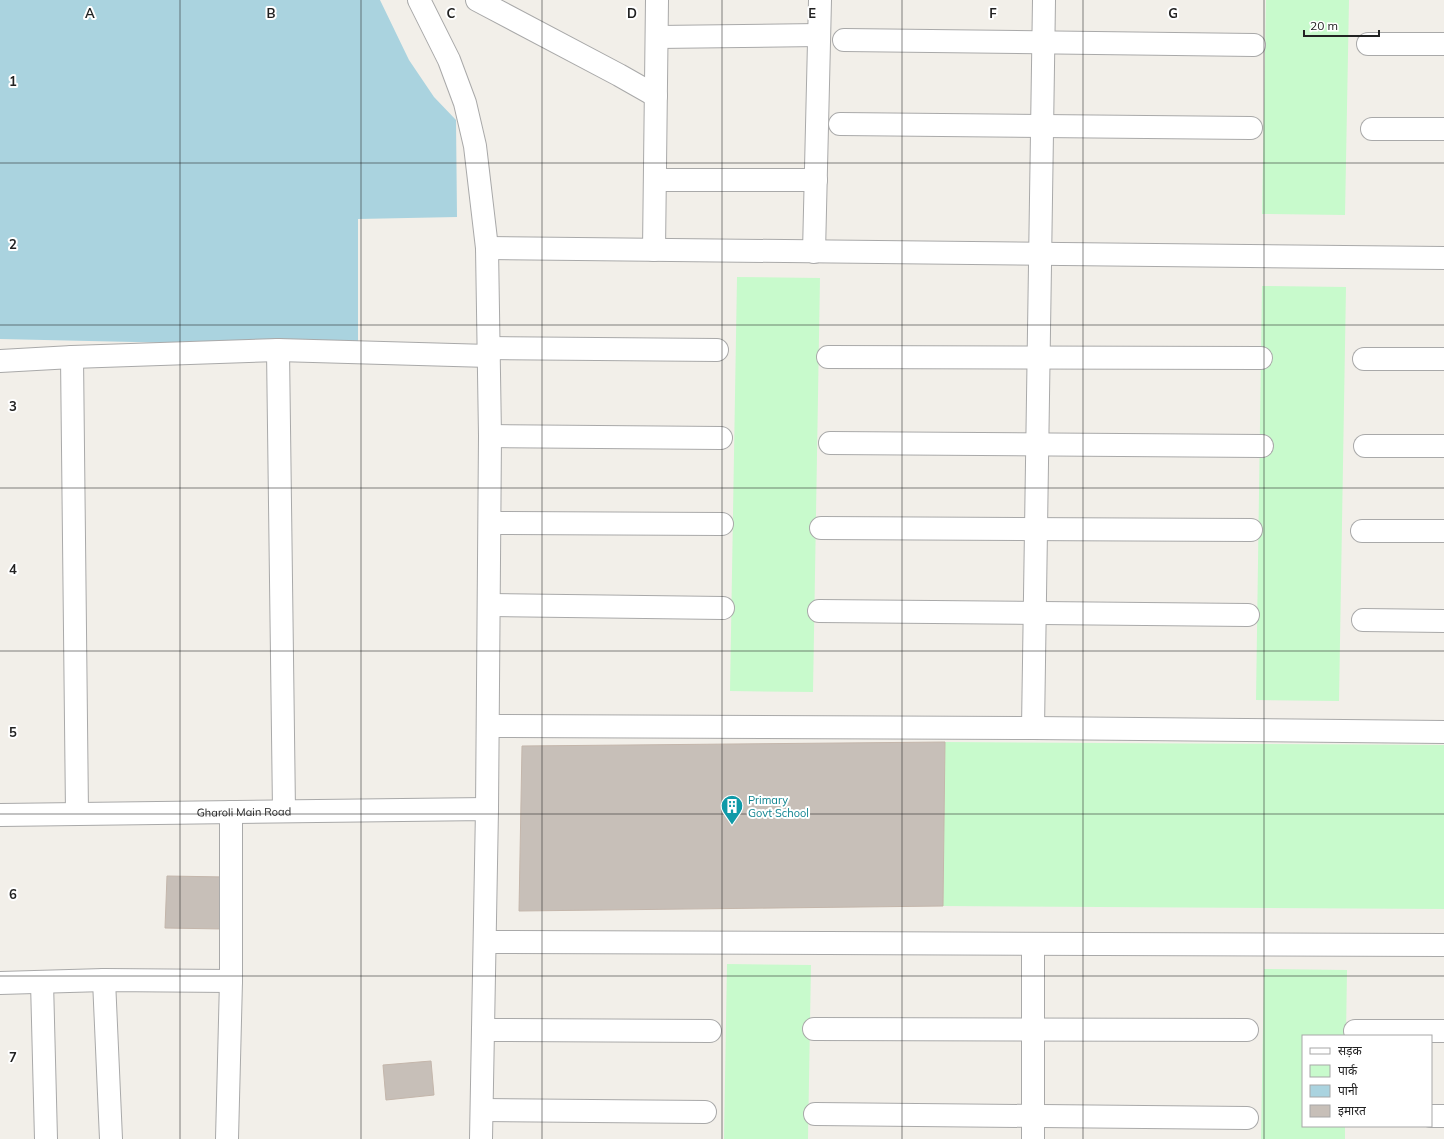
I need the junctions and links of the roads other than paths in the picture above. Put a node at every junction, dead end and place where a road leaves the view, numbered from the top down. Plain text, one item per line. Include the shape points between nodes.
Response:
1 (419, 0) edge
2 (477, 0) edge
3 (657, 0) edge
4 (820, 0) edge
5 (1044, 0) edge
6 (820, 35) junction
7 (657, 37) junction
8 (844, 40) dead end
9 (1043, 42) junction
10 (1368, 44) dead end
11 (1444, 44) edge
12 (1254, 45) dead end
13 (656, 96) junction
14 (840, 124) dead end
15 (1042, 126) junction
16 (1251, 128) dead end
17 (1372, 129) dead end
18 (1444, 129) edge
19 (655, 180) junction
20 (816, 180) junction
21 (487, 248) junction
22 (654, 250) junction
23 (814, 252) junction
24 (1040, 254) junction
25 (1444, 258) edge
26 (278, 350) junction
27 (717, 350) dead end
28 (489, 352) junction
29 (72, 357) junction
30 (828, 357) dead end
31 (1039, 357) junction
32 (1261, 358) dead end
33 (1364, 359) dead end
34 (1444, 359) edge
35 (0, 361) edge
36 (490, 436) junction
37 (722, 438) dead end
38 (830, 443) dead end
39 (1037, 444) junction
40 (1262, 446) dead end
41 (1365, 446) dead end
42 (1444, 446) edge
43 (490, 523) junction
44 (722, 524) dead end
45 (821, 528) dead end
46 (1036, 528) junction
47 (1252, 530) dead end
48 (1362, 531) dead end
49 (1444, 531) edge
50 (490, 605) junction
51 (723, 608) dead end
52 (819, 610) dead end
53 (1035, 613) junction
54 (1248, 615) dead end
55 (1363, 620) dead end
56 (1444, 621) edge
57 (488, 726) junction
58 (1033, 728) junction
59 (1444, 732) edge
60 (487, 809) junction
61 (284, 811) junction
62 (231, 812) junction
63 (77, 813) junction
64 (0, 815) edge
65 (485, 942) junction
66 (1033, 945) junction
67 (1444, 945) edge
68 (104, 980) junction
69 (230, 981) junction
70 (42, 982) junction
71 (0, 983) edge
72 (814, 1029) dead end
73 (483, 1030) junction
74 (1033, 1030) junction
75 (1247, 1030) dead end
76 (710, 1031) dead end
77 (1355, 1031) dead end
78 (1444, 1031) edge
79 (482, 1110) junction
80 (705, 1112) dead end
81 (815, 1114) dead end
82 (1033, 1116) junction
83 (1432, 1116) edge
84 (1444, 1116) edge
85 (1247, 1118) dead end
86 (46, 1139) edge
87 (111, 1139) edge
88 (227, 1139) edge
89 (481, 1139) edge
90 (1033, 1139) edge

1 - 21 street via 449,60 465,103 476,146
2 - 13 street
3 - 7 street
4 - 6 street
5 - 9 street
6 - 7 street
6 - 20 street
7 - 13 street
8 - 9 street
9 - 12 street
9 - 15 street
10 - 11 street
13 - 19 street
14 - 15 street
15 - 16 street
15 - 24 street
17 - 18 street
19 - 20 street
19 - 22 street
20 - 23 street
21 - 22 street
21 - 28 street
22 - 23 street
23 - 24 street
24 - 25 street
24 - 31 street
26 - 28 street
26 - 29 street
26 - 61 street
27 - 28 street
28 - 36 street
29 - 35 street
29 - 63 street
30 - 31 street
31 - 32 street
31 - 39 street
33 - 34 street
36 - 37 street
36 - 43 street
38 - 39 street
39 - 40 street
39 - 46 street
41 - 42 street
43 - 44 street
43 - 50 street
45 - 46 street
46 - 47 street
46 - 53 street
48 - 49 street
50 - 51 street
50 - 57 street
52 - 53 street
53 - 54 street
53 - 58 street
55 - 56 street
57 - 58 street
57 - 60 street
58 - 59 street
60 - 61 street, Gharoli Main Road
60 - 65 street
61 - 62 street, Gharoli Main Road
62 - 63 street, Gharoli Main Road
62 - 69 street
63 - 64 street, Gharoli Main Road
65 - 66 street
65 - 73 street
66 - 67 street
66 - 74 street
68 - 69 street
68 - 70 street
68 - 87 street
69 - 88 street
70 - 71 street
70 - 86 street
72 - 74 street
73 - 76 street
73 - 79 street
74 - 75 street
74 - 82 street
77 - 78 street
79 - 80 street
79 - 89 street
81 - 82 street
82 - 85 street
82 - 90 street
83 - 84 street

